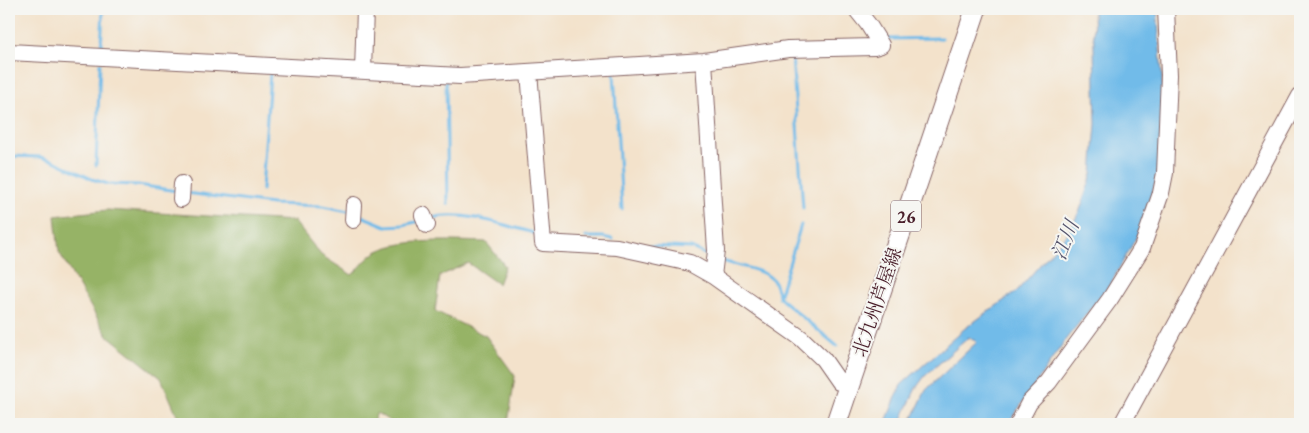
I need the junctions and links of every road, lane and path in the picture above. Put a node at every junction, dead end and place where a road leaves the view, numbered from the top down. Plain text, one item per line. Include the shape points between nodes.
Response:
1 (365, 9) edge
2 (856, 9) edge
3 (964, 9) edge
4 (976, 9) edge
5 (1166, 9) edge
6 (9, 52) edge
7 (704, 61) junction
8 (363, 71) junction
9 (528, 72) junction
10 (1300, 96) edge
11 (713, 276) junction
12 (839, 382) junction
13 (824, 424) edge
14 (836, 424) edge
15 (1018, 424) edge
16 (1122, 424) edge

1 - 8 street
2 - 7 street via 881,45 788,49
3 - 12 main road, 北九州芦屋線 / 26
4 - 14 main road, 北九州芦屋線 / 26
5 - 15 street via 1169,75 1165,173 1142,248 1123,281 1049,382 1029,403
6 - 8 street
7 - 9 street
7 - 11 street via 716,251
8 - 9 street via 460,76
9 - 11 street via 543,243 617,247 690,263
10 - 16 street
11 - 12 street via 801,338 823,359
12 - 13 main road, 北九州芦屋線 / 26

